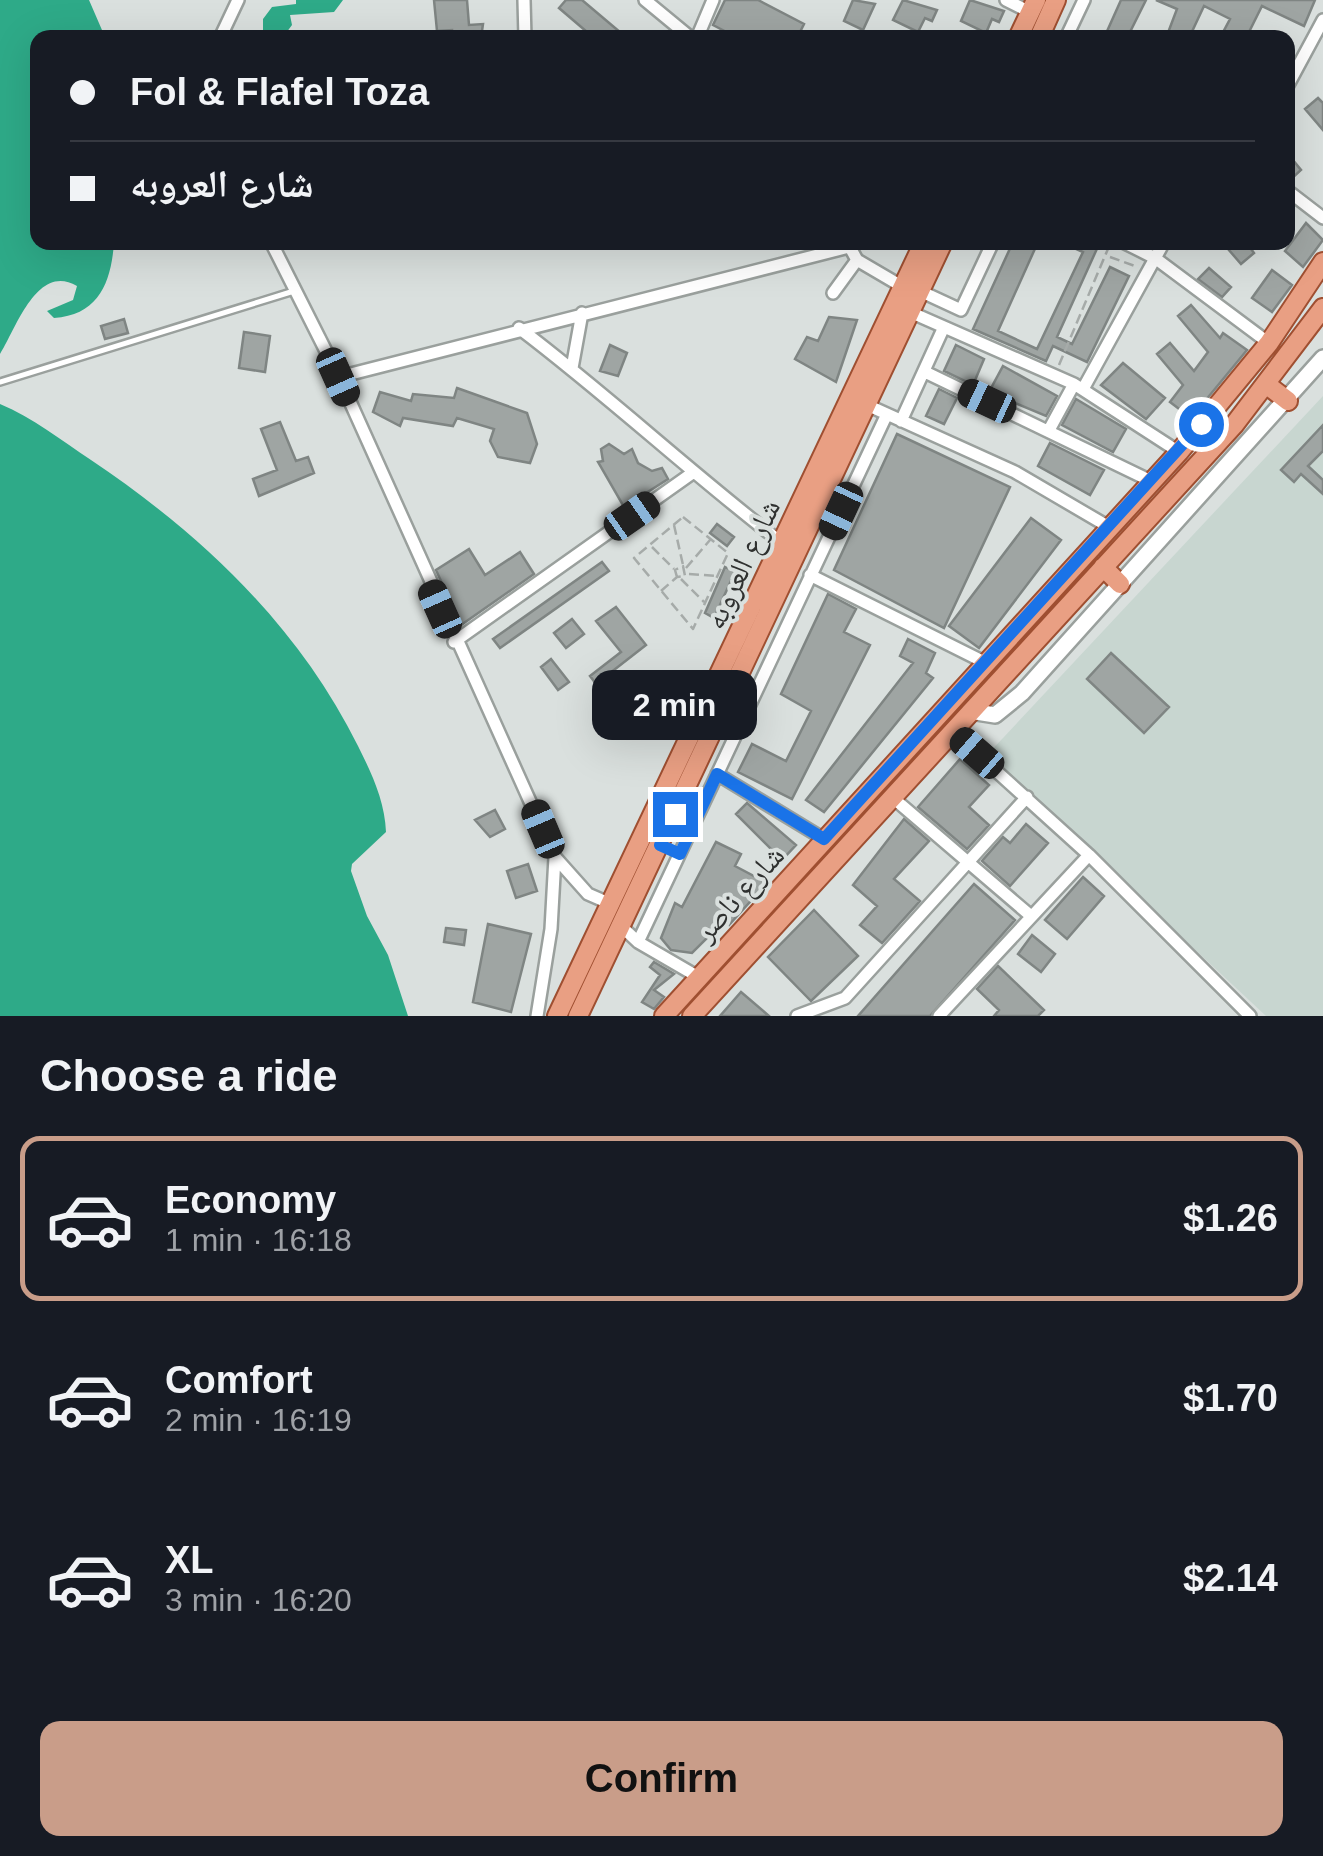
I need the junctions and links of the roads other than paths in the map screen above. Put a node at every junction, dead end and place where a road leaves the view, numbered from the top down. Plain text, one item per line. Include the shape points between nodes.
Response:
1 (238, 0) edge
2 (524, 0) edge
3 (644, 0) edge
4 (714, 0) edge
5 (1006, 0) edge
6 (1056, 0) edge
7 (1084, 0) edge
8 (1037, 18) edge
9 (1323, 20) edge
10 (224, 30) edge
11 (525, 30) edge
12 (683, 30) edge
13 (698, 30) edge
14 (1071, 30) edge
15 (1295, 72) edge
16 (1295, 197) edge
17 (1323, 218) edge
18 (275, 250) edge
19 (828, 250) edge
20 (851, 250) edge
21 (922, 250) edge
22 (938, 250) edge
23 (988, 250) edge
24 (1139, 250) edge
25 (1160, 250) edge
26 (1155, 258) junction
27 (857, 260) junction
28 (1323, 262) edge
29 (912, 289) junction
30 (294, 291) junction
31 (833, 293) dead end
32 (1323, 308) edge
33 (910, 312) junction
34 (582, 313) junction
35 (519, 328) junction
36 (943, 329) junction
37 (1269, 343) junction
38 (1323, 358) edge
39 (572, 368) junction
40 (925, 372) junction
41 (338, 377) junction
42 (0, 382) edge
43 (1267, 385) junction
44 (1078, 386) junction
45 (1288, 401) junction
46 (867, 405) junction
47 (887, 414) junction
48 (901, 421) junction
49 (1049, 430) junction
50 (1179, 452) junction
51 (691, 474) junction
52 (1151, 481) junction
53 (1109, 528) junction
54 (782, 543) junction
55 (1103, 567) junction
56 (810, 575) junction
57 (1120, 584) junction
58 (454, 642) junction
59 (738, 661) junction
60 (986, 663) junction
61 (970, 711) junction
62 (952, 731) junction
63 (717, 774) junction
64 (892, 797) junction
65 (1027, 797) junction
66 (848, 813) junction
67 (864, 828) junction
68 (824, 839) junction
69 (660, 845) junction
70 (680, 854) junction
71 (1089, 855) junction
72 (555, 857) junction
73 (969, 862) junction
74 (611, 904) junction
75 (1032, 916) junction
76 (621, 926) junction
77 (638, 942) junction
78 (700, 978) junction
79 (537, 1016) edge
80 (557, 1016) edge
81 (578, 1016) edge
82 (664, 1016) edge
83 (692, 1016) edge
84 (797, 1016) edge
85 (939, 1016) edge
86 (1250, 1016) edge

1 - 10 street
2 - 11 street
3 - 12 street
4 - 13 street
5 - 8 street
6 - 8 main road
7 - 14 street
9 - 15 street
16 - 17 street
18 - 30 street
19 - 34 street
20 - 27 street
21 - 29 main road, شارع العروبه
22 - 29 main road, شارع العروبه
23 - 29 street via 961,310
24 - 26 street
25 - 26 street
26 - 37 street
26 - 44 street
27 - 29 street
27 - 31 street
28 - 37 main road, شارع ناصر
29 - 33 main road, شارع العروبه
29 - 54 main road, شارع العروبه
30 - 41 street
30 - 42 lane
32 - 43 main road, شارع ناصر
33 - 36 street
33 - 46 main road, شارع العروبه
34 - 35 street
34 - 39 street
35 - 39 street
35 - 41 street
36 - 40 street
36 - 44 street
37 - 50 main road, شارع ناصر
38 - 45 street
39 - 51 street
40 - 48 street
40 - 49 street
41 - 58 street
43 - 45 main road
43 - 55 main road, شارع ناصر
44 - 49 street
44 - 50 street
45 - 57 street
46 - 47 street
46 - 59 main road, شارع العروبه
47 - 48 street
47 - 56 street
48 - 53 street via 1015,472
49 - 52 street
50 - 52 main road, شارع ناصر
51 - 54 street
51 - 58 street
52 - 53 main road, شارع ناصر
53 - 60 main road, شارع ناصر
54 - 59 main road, شارع العروبه
55 - 57 main road
55 - 61 main road, شارع ناصر
56 - 60 street
56 - 63 street
57 - 61 street via 1006,709 988,716
58 - 72 street
59 - 69 main road, شارع العروبه
59 - 74 main road, شارع العروبه
60 - 66 main road, شارع ناصر
61 - 62 main road, شارع ناصر
62 - 64 main road, شارع ناصر
62 - 65 street
63 - 68 street
63 - 70 street
64 - 67 main road, شارع ناصر
64 - 73 street
65 - 71 street
65 - 73 street
66 - 67 main road
66 - 68 main road, شارع ناصر
67 - 83 main road, شارع ناصر
68 - 78 main road, شارع ناصر
69 - 70 main road
69 - 76 main road, شارع العروبه
70 - 77 street
71 - 75 street
71 - 86 street
72 - 74 street via 578,886
72 - 79 street
73 - 75 street
73 - 84 street via 845,998
74 - 80 main road, شارع العروبه
75 - 85 street
76 - 77 street
76 - 81 main road, شارع العروبه
77 - 78 street
78 - 82 main road, شارع ناصر

